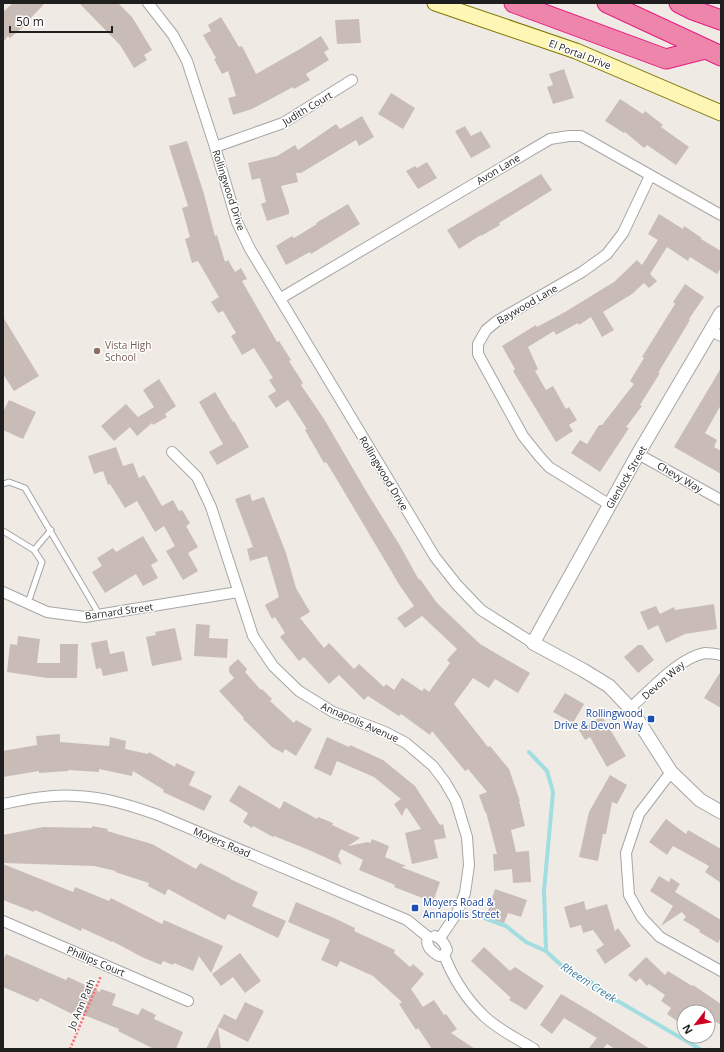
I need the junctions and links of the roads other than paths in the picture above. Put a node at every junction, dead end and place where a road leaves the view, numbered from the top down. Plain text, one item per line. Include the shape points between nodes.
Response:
1 (148, 3) edge
2 (435, 3) edge
3 (514, 3) edge
4 (608, 3) edge
5 (685, 5) edge
6 (721, 20) edge
7 (713, 52) edge
8 (352, 80) dead end
9 (721, 113) edge
10 (216, 147) junction
11 (650, 176) junction
12 (721, 215) edge
13 (281, 298) junction
14 (721, 313) edge
15 (716, 333) edge
16 (172, 452) dead end
17 (638, 454) junction
18 (3, 484) edge
19 (721, 500) edge
20 (610, 505) junction
21 (51, 530) junction
22 (3, 531) edge
23 (34, 550) junction
24 (3, 592) edge
25 (238, 592) junction
26 (28, 603) junction
27 (99, 614) junction
28 (533, 643) junction
29 (721, 655) edge
30 (630, 708) junction
31 (671, 772) junction
32 (3, 804) edge
33 (721, 812) edge
34 (3, 921) edge
35 (428, 937) junction
36 (440, 938) junction
37 (444, 955) junction
38 (721, 971) edge
39 (188, 1001) dead end
40 (534, 1049) edge

1 - 10 street, Rollingwood Drive via 173,35 187,61
2 - 9 main road, El Portal Drive via 576,51
3 - 7 highway via 666,59
4 - 7 highway
5 - 6 highway
8 - 10 street, Judith Court via 283,123
10 - 13 street, Rollingwood Drive via 237,222 250,249
11 - 12 street, Avon Lane
11 - 13 street, Avon Lane via 581,136 550,139
11 - 20 street, Baywood Lane via 622,233 607,254 582,272 497,321 486,330 478,344 478,354 523,436 539,456 550,468
13 - 28 street, Rollingwood Drive via 435,557 481,610
14 - 15 street, Glenlock Street
15 - 17 street, Glenlock Street
16 - 25 street, Annapolis Avenue via 197,477 211,507
17 - 19 street, Chevy Way
17 - 20 street, Glenlock Street
18 - 21 lane via 8,482 25,488
20 - 28 street, Glenlock Street
21 - 23 lane
21 - 27 lane
22 - 23 lane
23 - 26 lane via 42,562
24 - 26 street, Barnard Street
25 - 27 street, Barnard Street
25 - 36 street, Annapolis Avenue via 252,636 273,666 300,691 333,712 406,743 433,766 445,782 456,801 467,837 469,865 465,893 457,913
26 - 27 street, Barnard Street via 47,612 85,617
28 - 30 street, Rollingwood Drive via 609,686
29 - 30 street, Devon Way via 706,653 688,658
30 - 31 street, Rollingwood Drive
31 - 33 street, Rollingwood Drive via 700,800
31 - 38 street via 639,814 626,853 629,895 642,918 660,937
32 - 35 street, Moyers Road via 38,797 77,796 131,806 407,920
34 - 39 street, Phillips Court
35 - 36 street via 433,935
35 - 37 street, Moyers Road via 426,943 429,948 439,956
36 - 37 street via 447,950
37 - 40 street via 449,969 465,994 485,1017

